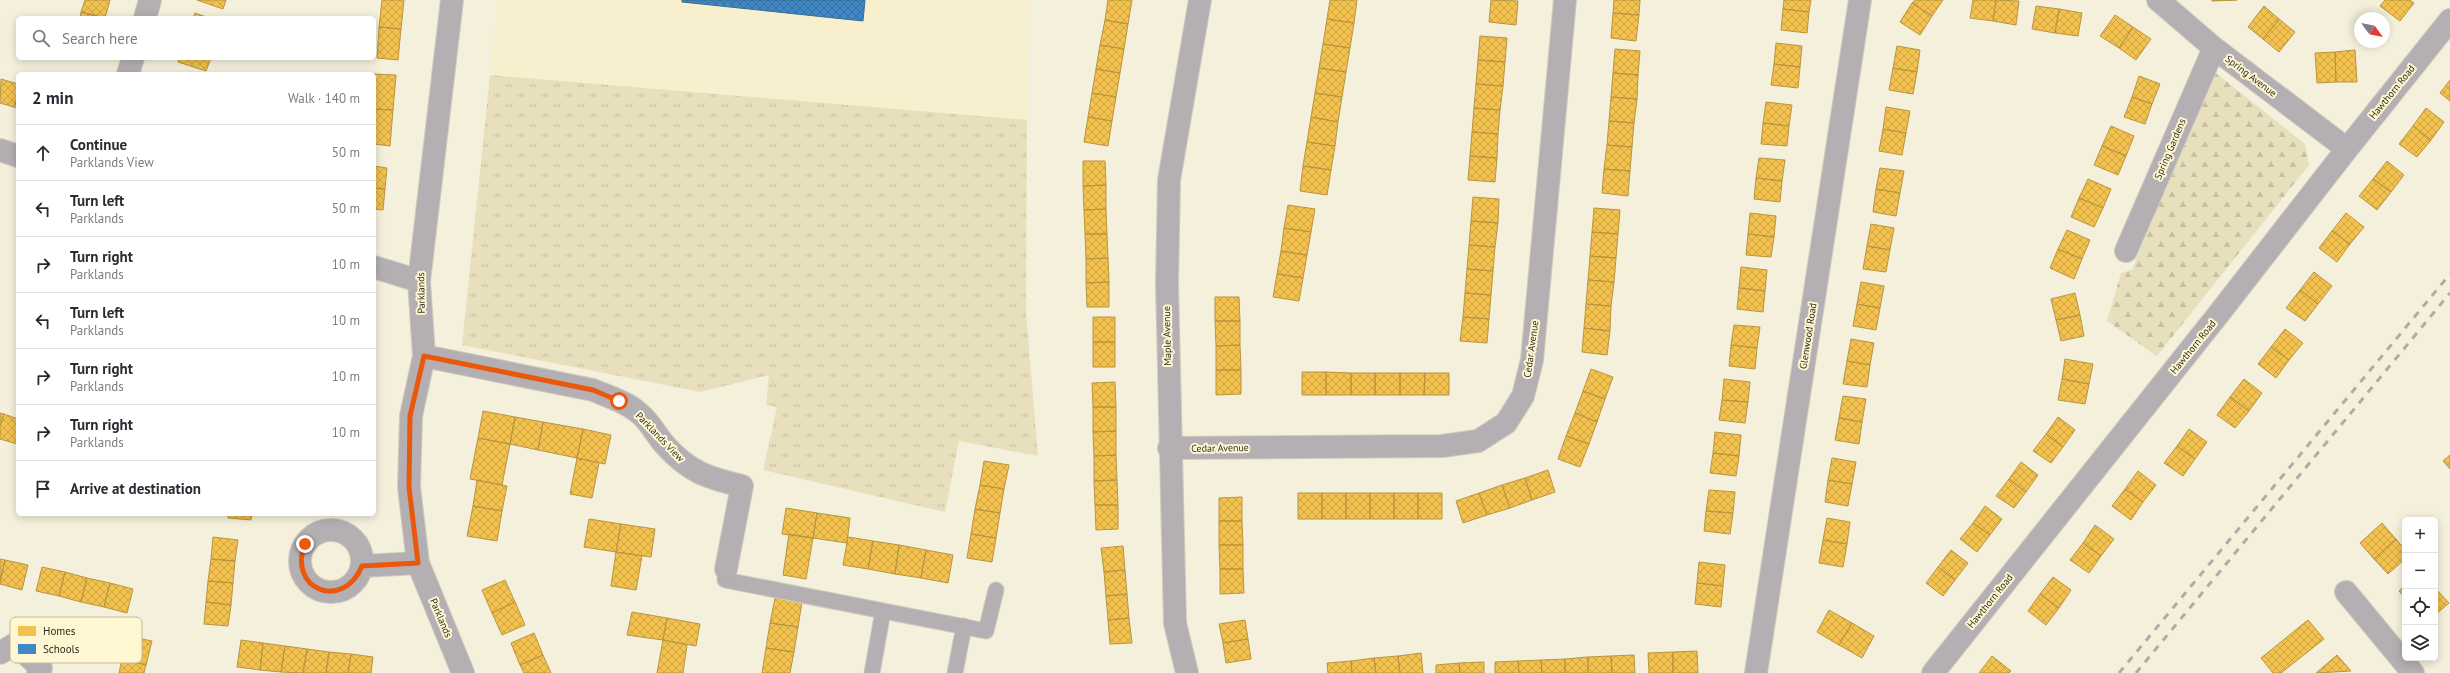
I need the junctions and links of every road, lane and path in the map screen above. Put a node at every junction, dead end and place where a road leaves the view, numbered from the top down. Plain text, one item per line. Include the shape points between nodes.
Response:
1 (150, 0) edge
2 (452, 0) edge
3 (1200, 0) edge
4 (1565, 0) edge
5 (1860, 0) edge
6 (2158, 0) edge
7 (146, 16) edge
8 (2450, 20) edge
9 (2214, 48) junction
10 (132, 60) edge
11 (129, 72) edge
12 (2347, 148) junction
13 (0, 150) edge
14 (16, 155) edge
15 (2126, 251) dead end
16 (376, 268) edge
17 (419, 281) junction
18 (424, 356) junction
19 (1169, 448) junction
20 (418, 563) junction
21 (362, 566) dead end
22 (726, 569) joint
23 (996, 590) dead end
24 (2346, 592) dead end
25 (883, 610) junction
26 (964, 626) junction
27 (10, 647) edge
28 (0, 653) edge
29 (35, 663) edge
30 (38, 673) edge
31 (463, 673) edge
32 (872, 673) edge
33 (955, 673) edge
34 (1186, 673) edge
35 (1756, 673) edge
36 (1933, 673) edge
37 (2413, 673) edge

1 - 7 street
2 - 17 street, Parklands
3 - 19 street, Maple Avenue via 1169,180
4 - 19 street, Cedar Avenue via 1532,360 1523,396 1506,422 1478,441 1442,446
5 - 35 street, Glenwood Road
6 - 9 street, Spring Avenue
8 - 12 street, Hawthorn Road
9 - 12 street, Spring Avenue
9 - 15 street, Spring Gardens
10 - 11 street
12 - 36 street, Hawthorn Road
13 - 14 street
16 - 17 street
17 - 18 street, Parklands
18 - 20 street, Parklands via 410,416 409,487
18 - 22 street, Parklands View via 593,390 619,401 640,414 665,445 683,462 708,478 742,486
19 - 34 street, Maple Avenue via 1175,623
20 - 21 street
20 - 31 street, Parklands
22 - 25 lane via 725,580
23 - 26 lane via 986,631
24 - 37 street
25 - 26 lane
25 - 32 lane
26 - 33 lane
27 - 28 street
29 - 30 street via 40,668

